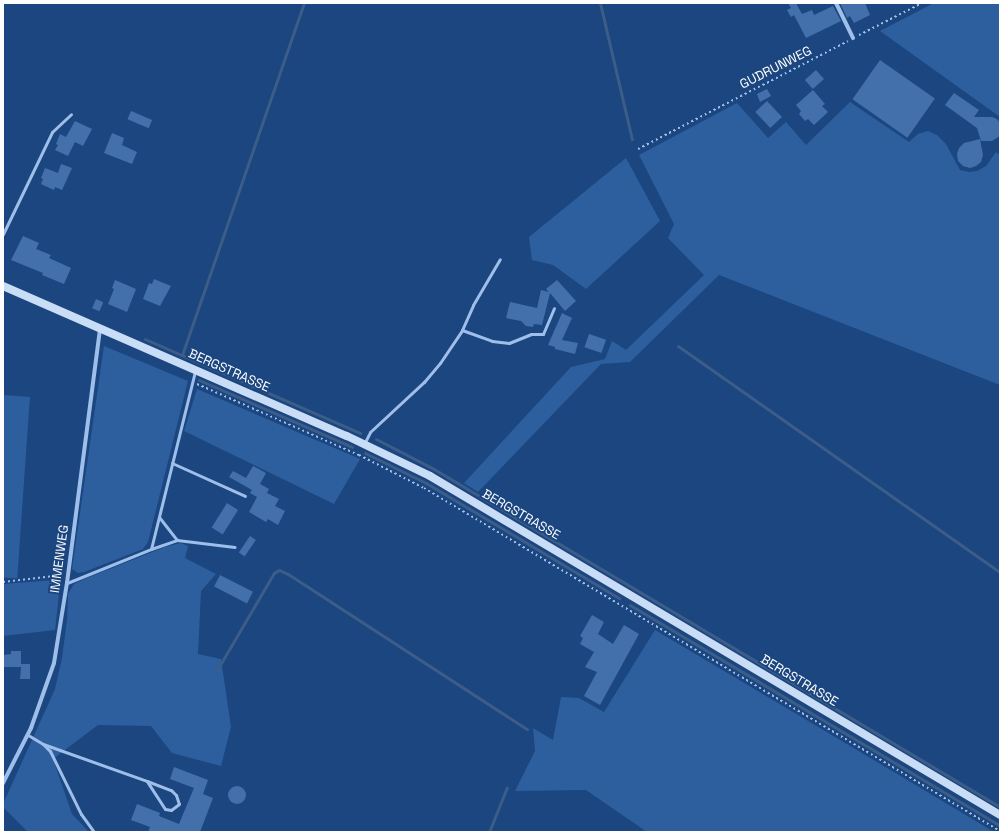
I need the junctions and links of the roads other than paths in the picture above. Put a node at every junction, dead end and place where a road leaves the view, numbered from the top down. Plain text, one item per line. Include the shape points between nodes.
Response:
1 (836, 3) edge
2 (853, 38) road end
3 (71, 114) dead end
4 (3, 234) edge
5 (500, 259) dead end
6 (3, 286) edge
7 (554, 308) dead end
8 (100, 328) junction
9 (462, 330) junction
10 (196, 370) junction
11 (364, 444) junction
12 (172, 463) junction
13 (245, 496) dead end
14 (159, 517) junction
15 (177, 540) junction
16 (235, 546) dead end
17 (151, 549) junction
18 (67, 583) junction
19 (28, 735) junction
20 (43, 744) junction
21 (146, 781) junction
22 (3, 783) edge
23 (1000, 815) edge
24 (94, 832) edge

1 - 2 street
3 - 4 lane via 52,132
5 - 9 lane via 473,305
6 - 8 street, BERGSTRASSE
7 - 9 lane via 542,334 531,334 509,343 492,341
8 - 10 street, BERGSTRASSE
8 - 18 street, IMMENWEG
9 - 11 lane via 424,382 370,432
10 - 11 street, BERGSTRASSE
10 - 12 lane
11 - 23 street, BERGSTRASSE via 430,476 520,528
12 - 13 lane
12 - 14 lane
14 - 15 lane
14 - 17 lane
15 - 16 lane
15 - 17 lane
17 - 18 lane
18 - 19 street, IMMENWEG via 54,663
19 - 20 lane
19 - 22 street, IMMENWEG
20 - 21 lane
20 - 24 lane via 54,757 81,814
21 - 21 lane via 171,790 179,804 171,810 165,809

